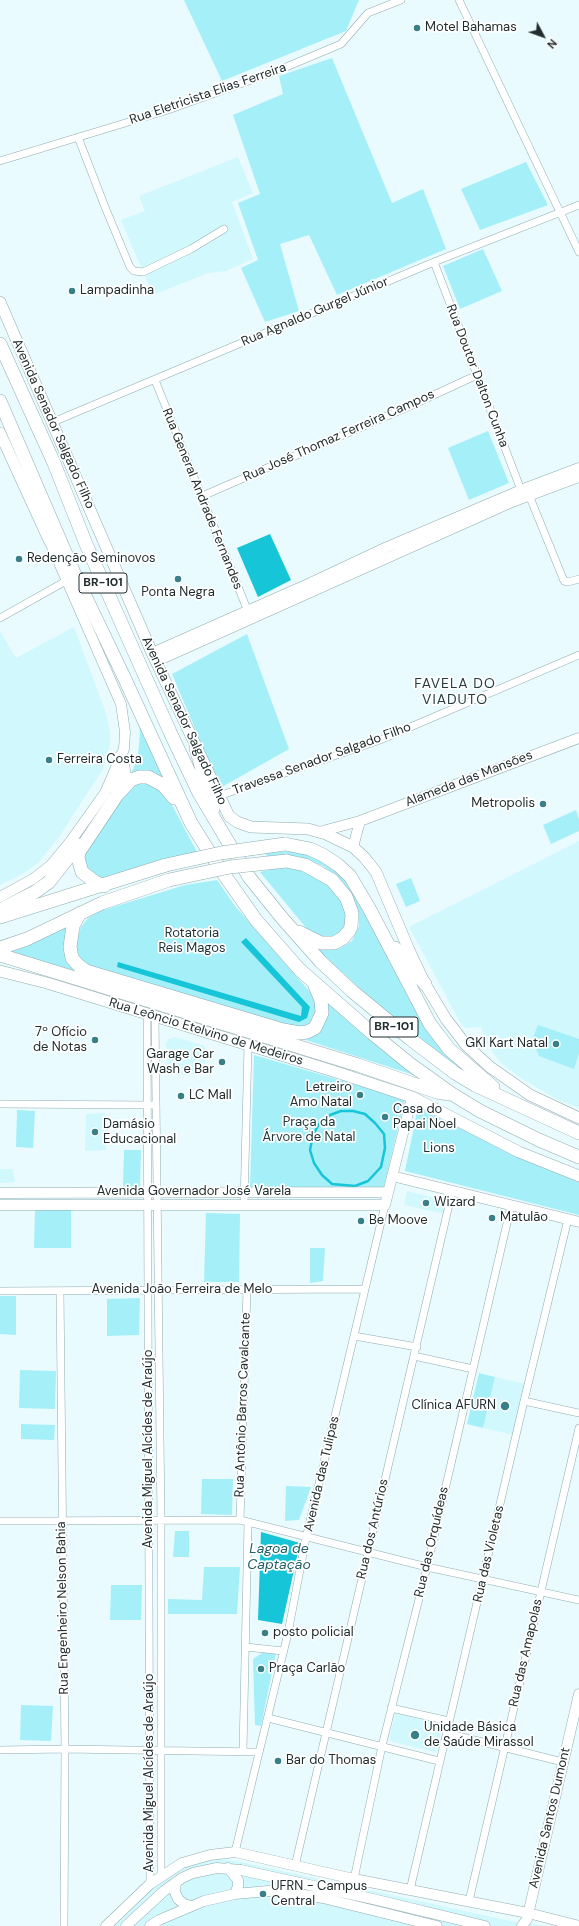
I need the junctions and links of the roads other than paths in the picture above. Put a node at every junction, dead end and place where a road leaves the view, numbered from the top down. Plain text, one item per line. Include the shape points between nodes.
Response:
1 (401, 0) edge
2 (459, 0) edge
3 (78, 137) junction
4 (0, 161) edge
5 (579, 205) edge
6 (560, 212) junction
7 (224, 229) dead end
8 (579, 252) edge
9 (434, 262) junction
10 (0, 302) edge
11 (0, 344) edge
12 (477, 375) junction
13 (155, 380) junction
14 (0, 401) edge
15 (53, 422) junction
16 (1, 439) edge
17 (579, 468) edge
18 (579, 477) edge
19 (525, 492) junction
20 (200, 496) junction
21 (49, 540) joint
22 (70, 578) junction
23 (579, 579) edge
24 (249, 615) junction
25 (0, 618) edge
26 (579, 654) edge
27 (154, 657) junction
28 (579, 738) edge
29 (196, 748) junction
30 (120, 760) junction
31 (219, 796) junction
32 (215, 818) junction
33 (360, 821) junction
34 (191, 823) junction
35 (319, 832) junction
36 (353, 847) junction
37 (104, 886) junction
38 (0, 897) edge
39 (0, 910) edge
40 (80, 913) junction
41 (0, 917) edge
42 (290, 928) junction
43 (381, 931) junction
44 (0, 948) edge
45 (0, 955) edge
46 (0, 971) edge
47 (310, 980) junction
48 (425, 984) junction
49 (151, 1015) junction
50 (248, 1045) junction
51 (452, 1094) junction
52 (412, 1097) junction
53 (0, 1104) edge
54 (515, 1104) junction
55 (148, 1105) junction
56 (156, 1105) junction
57 (579, 1118) edge
58 (579, 1133) edge
59 (579, 1156) edge
60 (392, 1176) junction
61 (579, 1176) edge
62 (153, 1192) junction
63 (244, 1192) junction
64 (388, 1192) junction
65 (452, 1192) junction
66 (0, 1193) edge
67 (153, 1204) junction
68 (0, 1205) edge
69 (244, 1205) junction
70 (385, 1205) junction
71 (511, 1206) junction
72 (568, 1219) junction
73 (579, 1222) edge
74 (364, 1289) junction
75 (60, 1290) junction
76 (247, 1290) junction
77 (0, 1291) edge
78 (148, 1291) junction
79 (159, 1291) junction
80 (354, 1336) junction
81 (417, 1347) junction
82 (414, 1356) junction
83 (473, 1369) junction
84 (524, 1401) junction
85 (579, 1413) edge
86 (579, 1428) edge
87 (240, 1520) junction
88 (62, 1521) junction
89 (149, 1521) junction
90 (161, 1521) junction
91 (0, 1522) edge
92 (248, 1522) junction
93 (306, 1538) junction
94 (367, 1552) junction
95 (427, 1566) junction
96 (483, 1580) junction
97 (540, 1593) junction
98 (579, 1600) edge
99 (246, 1647) junction
100 (283, 1651) junction
101 (579, 1694) edge
102 (391, 1708) junction
103 (268, 1718) junction
104 (449, 1721) junction
105 (326, 1732) junction
106 (446, 1733) junction
107 (382, 1746) junction
108 (504, 1747) junction
109 (65, 1749) junction
110 (0, 1750) edge
111 (162, 1750) junction
112 (150, 1751) junction
113 (244, 1751) junction
114 (259, 1752) junction
115 (440, 1761) junction
116 (563, 1762) junction
117 (235, 1852) junction
118 (295, 1866) junction
119 (228, 1868) junction
120 (161, 1876) junction
121 (354, 1879) junction
122 (176, 1882) junction
123 (150, 1884) junction
124 (410, 1890) junction
125 (235, 1894) junction
126 (469, 1901) junction
127 (191, 1906) junction
128 (527, 1921) edge
129 (64, 1926) edge
130 (106, 1926) edge
131 (126, 1926) edge
132 (150, 1926) edge
133 (437, 1926) edge
134 (485, 1926) edge
135 (579, 1926) edge

1 - 3 street, Rua Eletricista Elias Ferreira via 368,13 348,38 338,46 208,96
2 - 6 street
3 - 4 street, Rua Eletricista Elias Ferreira
3 - 7 street via 130,267 134,271 143,272 191,249
5 - 6 street, Rua Agnaldo Gurgel Júnior
6 - 8 street
6 - 9 street, Rua Agnaldo Gurgel Júnior
9 - 12 street, Rua Doutor Dalton Cunha
9 - 13 street, Rua Agnaldo Gurgel Júnior
10 - 15 main road, Avenida Senador Salgado Filho
11 - 32 highway, Avenida Senador Salgado Filho / BR-101 via 160,710 199,793
12 - 19 street, Rua Doutor Dalton Cunha
12 - 20 street, Rua José Thomaz Ferreira Campos
13 - 15 street, Rua Agnaldo Gurgel Júnior
13 - 20 street, Rua General Andrade Fernandes
14 - 22 highway, BR-101
15 - 27 main road, Avenida Senador Salgado Filho
16 - 21 main road
17 - 19 street
18 - 19 street
19 - 23 street, Rua Doutor Dalton Cunha via 564,581
19 - 24 street via 387,547
20 - 24 street, Rua General Andrade Fernandes
21 - 22 highway
22 - 25 street
22 - 30 street via 121,704 125,732 124,749
22 - 34 highway, BR-101 via 121,671
24 - 27 street
26 - 31 street, Travessa Senador Salgado Filho via 380,740
27 - 29 main road, Avenida Senador Salgado Filho
28 - 33 street, Alameda das Mansões
29 - 31 main road, Avenida Senador Salgado Filho
29 - 32 highway
30 - 38 street via 105,793 56,859 33,879
30 - 39 highway via 124,773 98,817 63,866 49,882 35,892
31 - 35 main road, Avenida Senador Salgado Filho via 229,816 246,826 308,829
32 - 42 highway, Avenida Senador Salgado Filho / BR-101 via 249,877
33 - 35 street, Alameda das Mansões
33 - 36 street
34 - 37 highway via 169,790 160,782 148,777 130,780 116,795 79,852 82,872
34 - 47 highway, BR-101 via 256,920
35 - 36 main road, Avenida Senador Salgado Filho
36 - 48 main road, Avenida Senador Salgado Filho via 376,872
37 - 41 highway
37 - 43 highway, bridge via 166,865 220,853 285,844 310,848 338,865 357,886
40 - 42 highway, bridge via 169,880 230,867 286,861 305,865 332,880 346,897 352,912 349,931 334,943 315,941
40 - 44 highway via 27,939
40 - 47 highway via 73,926 70,947 72,958 86,971 283,1030 307,1032 315,1028 320,1020 321,1000
42 - 54 highway, Avenida Senador Salgado Filho / BR-101 via 352,991 409,1038 455,1073
43 - 48 highway
43 - 54 highway via 440,1038 459,1060
45 - 51 highway via 438,1092
46 - 49 main road, Rua Leôncio Etelvino de Medeiros
47 - 51 highway, BR-101 via 372,1033
48 - 57 main road, Avenida Senador Salgado Filho via 446,1019 476,1056 530,1095
49 - 50 main road, Rua Leôncio Etelvino de Medeiros
49 - 55 street, Avenida Miguel Alcídes de Araújo
49 - 56 street, Avenida Miguel Alcídes de Araújo
50 - 52 main road, Rua Leôncio Etelvino de Medeiros
50 - 63 street
51 - 59 highway, BR-101 via 507,1125
52 - 60 street, Avenida das Tulipas
52 - 61 main road via 519,1152
53 - 55 street
54 - 58 highway, Avenida Senador Salgado Filho / BR-101
55 - 56 street
55 - 62 street, Avenida Miguel Alcídes de Araújo
56 - 62 street, Avenida Miguel Alcídes de Araújo
60 - 64 street, Avenida das Tulipas
60 - 65 street
62 - 63 street, Avenida Governador José Varela
62 - 66 street, Avenida Governador José Varela
62 - 67 street, Avenida Miguel Alcídes de Araújo
63 - 64 street, Avenida Governador José Varela
63 - 69 street
64 - 70 street, Avenida das Tulipas
65 - 71 street
65 - 81 street, Rua dos Antúrios
67 - 68 street, Avenida Governador José Varela
67 - 69 street, Avenida Governador José Varela
67 - 78 street, Avenida Miguel Alcídes de Araújo
67 - 79 street, Avenida Miguel Alcídes de Araújo
69 - 70 street, Avenida Governador José Varela
70 - 74 street, Avenida das Tulipas
71 - 72 street
71 - 83 street, Rua das Orquídeas
72 - 73 street
72 - 84 street, Rua das Violetas
74 - 76 street, Avenida João Ferreira de Melo
74 - 80 street, Avenida das Tulipas
75 - 77 street, Avenida João Ferreira de Melo
75 - 78 street, Avenida João Ferreira de Melo
75 - 88 street, Rua Engenheiro Nelson Bahia
76 - 79 street, Avenida João Ferreira de Melo
76 - 87 street, Rua Antônio Barros Cavalcante
78 - 79 street, Avenida João Ferreira de Melo
78 - 89 street, Avenida Miguel Alcídes de Araújo
79 - 90 street, Avenida Miguel Alcídes de Araújo
80 - 81 street
80 - 93 street, Avenida das Tulipas
81 - 82 street, Rua dos Antúrios
82 - 83 street
82 - 94 street, Rua dos Antúrios
83 - 95 street, Rua das Orquídeas
84 - 85 street
84 - 96 street, Rua das Violetas
86 - 97 street, Rua das Amapolas
87 - 90 street
87 - 92 street
88 - 89 street
88 - 91 street
88 - 109 street, Rua Engenheiro Nelson Bahia
89 - 90 street
89 - 112 street, Avenida Miguel Alcídes de Araújo
90 - 111 street, Avenida Miguel Alcídes de Araújo
92 - 93 street
92 - 99 street
93 - 94 street
93 - 100 street, Avenida das Tulipas
94 - 95 street
94 - 105 street, Rua dos Antúrios
95 - 96 street
95 - 102 street, Rua das Orquídeas
96 - 97 street
96 - 104 street, Rua das Violetas
97 - 98 street
97 - 108 street, Rua das Amapolas
99 - 100 street
99 - 113 street
100 - 103 street, Avenida das Tulipas
101 - 116 street, Avenida Santos Dumont
102 - 104 street
102 - 107 street, Rua das Orquídeas
103 - 105 street
103 - 114 street, Avenida das Tulipas
104 - 106 street, Rua das Violetas
105 - 107 street
105 - 118 street, Rua dos Antúrios
106 - 108 street
106 - 115 street, Rua das Violetas
107 - 115 street
107 - 121 street, Rua das Orquídeas
108 - 116 street
108 - 126 street, Rua das Amapolas
109 - 110 street
109 - 112 street
109 - 129 street, Rua Engenheiro Nelson Bahia
111 - 112 street
111 - 113 street
111 - 120 street, Avenida Miguel Alcídes de Araújo
112 - 123 street, Avenida Miguel Alcídes de Araújo
113 - 114 street
114 - 117 street, Avenida das Tulipas
115 - 124 street, Rua das Violetas
116 - 128 street, Avenida Santos Dumont
117 - 118 street
117 - 120 street via 192,1859
118 - 121 street
119 - 122 street via 205,1869
119 - 125 street via 238,1880
119 - 134 street
120 - 123 street
121 - 124 street
122 - 127 street via 175,1892 178,1899
122 - 131 street
123 - 130 street
124 - 126 street
125 - 127 street
125 - 133 street via 286,1892 344,1903
126 - 128 street
127 - 132 street
128 - 135 street

